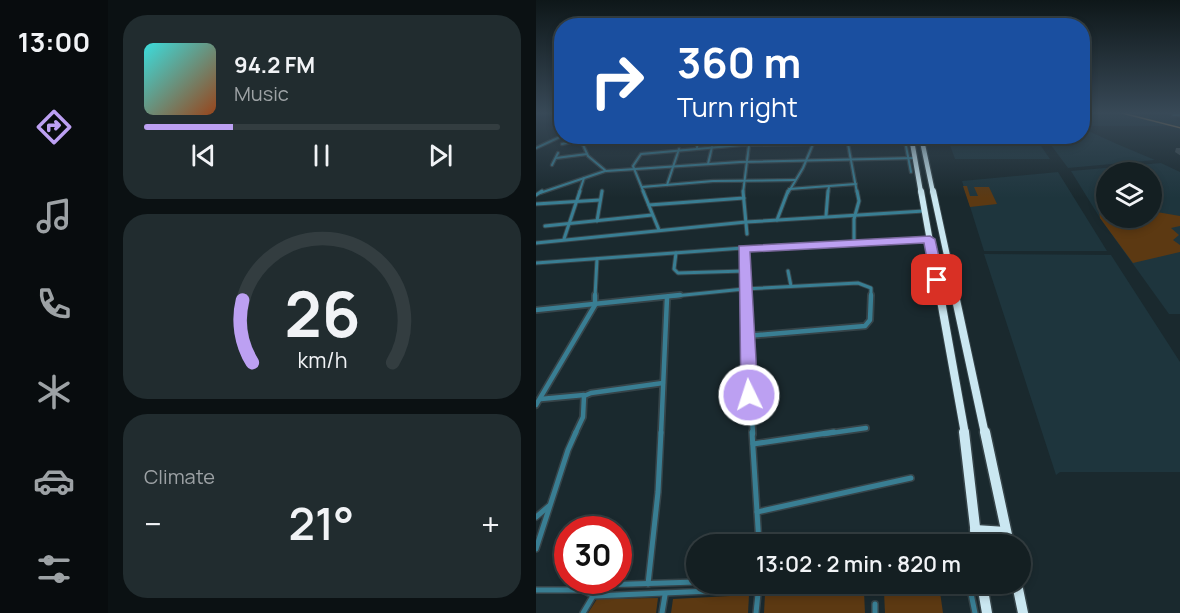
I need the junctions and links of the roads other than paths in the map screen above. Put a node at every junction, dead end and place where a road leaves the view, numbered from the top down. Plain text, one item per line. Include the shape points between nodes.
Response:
1 (552, 141) edge
2 (583, 144) edge
3 (697, 144) edge
4 (767, 144) edge
5 (813, 144) edge
6 (848, 144) edge
7 (910, 144) edge
8 (923, 144) edge
9 (736, 145) joint
10 (749, 145) junction
11 (712, 147) junction
12 (536, 148) edge
13 (697, 148) junction
14 (679, 149) junction
15 (558, 153) dead end
16 (587, 154) junction
17 (556, 158) junction
18 (913, 159) junction
19 (806, 161) junction
20 (852, 161) junction
21 (745, 162) junction
22 (927, 163) junction
23 (708, 164) junction
24 (552, 165) dead end
25 (675, 166) junction
26 (634, 169) junction
27 (606, 171) junction
28 (911, 172) dead end
29 (584, 178) junction
30 (743, 180) junction
31 (795, 180) junction
32 (856, 184) junction
33 (667, 185) junction
34 (829, 186) junction
35 (642, 187) junction
36 (789, 189) junction
37 (602, 190) dead end
38 (536, 195) edge
39 (744, 198) junction
40 (600, 200) junction
41 (574, 203) junction
42 (536, 204) edge
43 (648, 205) junction
44 (855, 214) junction
45 (652, 215) junction
46 (925, 215) junction
47 (826, 216) junction
48 (939, 219) junction
49 (777, 220) junction
50 (597, 221) junction
51 (746, 222) junction
52 (569, 223) junction
53 (545, 226) dead end
54 (659, 230) junction
55 (747, 234) dead end
56 (942, 237) junction
57 (930, 239) junction
58 (564, 240) junction
59 (536, 243) edge
60 (854, 243) junction
61 (743, 249) junction
62 (676, 253) junction
63 (597, 260) junction
64 (536, 263) edge
65 (744, 271) junction
66 (788, 271) dead end
67 (791, 286) junction
68 (744, 289) junction
69 (667, 298) junction
70 (595, 305) junction
71 (536, 310) edge
72 (746, 336) junction
73 (663, 383) junction
74 (586, 395) junction
75 (540, 399) junction
76 (536, 405) edge
77 (866, 428) dead end
78 (753, 444) junction
79 (911, 478) dead end
80 (549, 505) junction
81 (757, 512) junction
82 (536, 517) edge
83 (975, 530) junction
84 (1006, 532) joint
85 (758, 534) edge
86 (974, 534) edge
87 (976, 534) edge
88 (536, 549) edge
89 (686, 582) edge
90 (632, 584) edge
91 (648, 584) junction
92 (536, 590) edge
93 (554, 590) edge
94 (686, 593) edge
95 (590, 594) edge
96 (757, 594) edge
97 (971, 594) edge
98 (984, 594) edge
99 (1019, 594) edge
100 (665, 595) junction
101 (594, 596) junction
102 (875, 604) dead end
103 (583, 613) edge
104 (662, 613) edge
105 (756, 613) edge
106 (875, 613) edge
107 (975, 613) edge
108 (987, 613) edge
109 (1024, 613) edge

1 - 12 street
2 - 16 street
3 - 13 street
4 - 10 street
5 - 19 street
6 - 20 street
7 - 18 highway
8 - 22 highway
9 - 10 street
9 - 11 street
10 - 21 street
11 - 13 street
11 - 23 street
13 - 14 street
14 - 25 street
14 - 26 street via 641,154 632,164
15 - 17 street
16 - 17 street
16 - 27 street
17 - 24 street
18 - 20 street
18 - 22 highway
18 - 28 street
18 - 46 highway
19 - 20 street
19 - 21 street
19 - 31 street
20 - 32 street
21 - 23 street
21 - 30 street
22 - 48 highway
23 - 25 street
25 - 26 street
25 - 33 street
26 - 27 street
26 - 35 street
27 - 29 street
29 - 38 street
29 - 41 street
30 - 31 street
30 - 33 street
30 - 39 street
31 - 36 street
32 - 34 street
32 - 44 street via 859,201
33 - 35 street
34 - 36 street
34 - 47 street
35 - 43 street
36 - 49 street
37 - 40 street
39 - 43 street
39 - 51 street
40 - 41 street
40 - 50 street
41 - 42 street
41 - 52 street
43 - 45 street
44 - 46 street
44 - 47 street
44 - 60 street
45 - 50 street
45 - 54 street
46 - 48 highway
46 - 57 highway
47 - 49 street
48 - 56 highway
49 - 51 street
50 - 52 street
51 - 54 street
51 - 55 street
52 - 53 street
52 - 58 street
54 - 58 street
56 - 57 highway
56 - 84 highway
57 - 60 street
57 - 83 highway via 964,429
58 - 59 street
60 - 61 street
61 - 62 street
61 - 65 street
62 - 63 street
62 - 65 street via 674,269 678,273
63 - 64 street
63 - 70 street
65 - 68 street
66 - 67 street
67 - 68 street
67 - 72 street via 869,285 869,322 859,327
68 - 69 street
68 - 72 street
69 - 70 street
69 - 73 street
70 - 71 street
70 - 75 street
72 - 78 street
73 - 74 street
73 - 91 street via 658,492
74 - 75 street
74 - 80 street via 582,400 582,417
75 - 76 street
77 - 78 street
78 - 81 street
79 - 81 street
80 - 82 street
80 - 88 street
81 - 85 street
83 - 84 highway
83 - 86 street
83 - 87 highway
89 - 91 street
90 - 91 street
92 - 93 street
94 - 100 street
95 - 101 street
96 - 105 street
97 - 107 street
98 - 108 highway
99 - 109 highway
100 - 101 street
100 - 104 street
101 - 103 street
102 - 106 street

